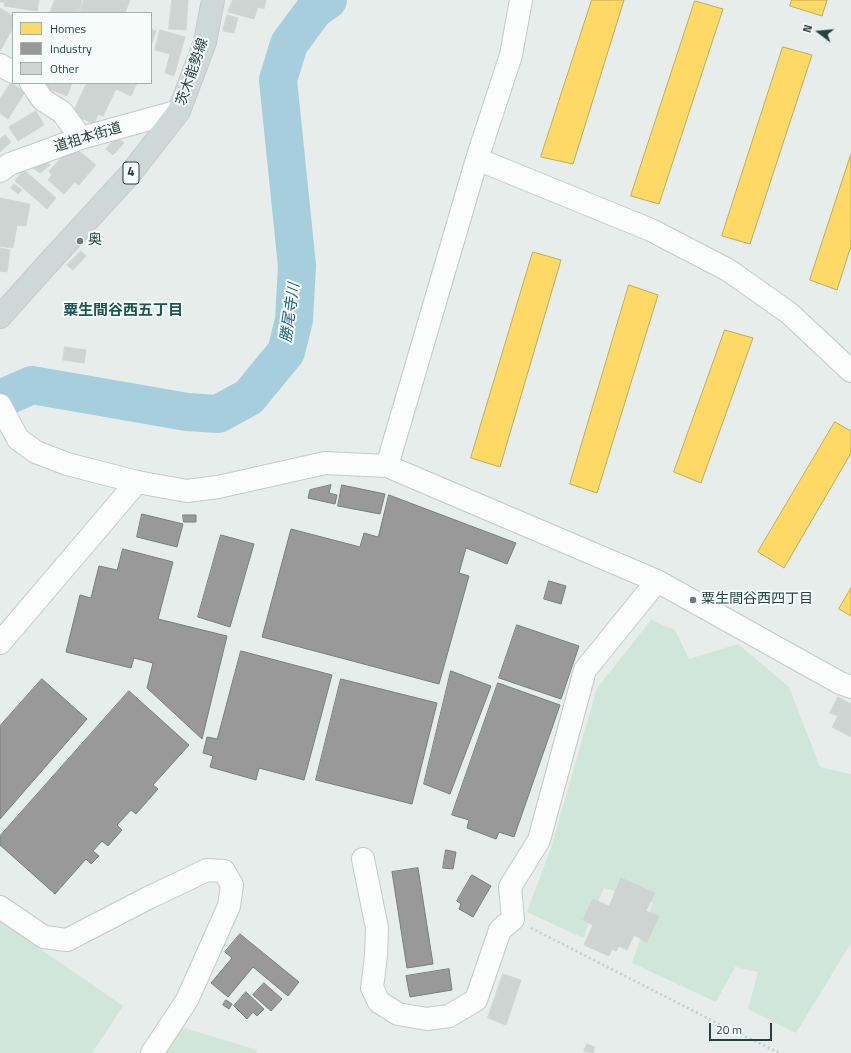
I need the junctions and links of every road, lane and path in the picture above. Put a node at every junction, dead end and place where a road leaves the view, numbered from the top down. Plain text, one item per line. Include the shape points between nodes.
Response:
1 (213, 0) edge
2 (521, 0) edge
3 (0, 65) edge
4 (12, 71) edge
5 (32, 84) edge
6 (179, 111) junction
7 (81, 138) junction
8 (477, 159) junction
9 (0, 171) edge
10 (0, 318) edge
11 (851, 371) edge
12 (0, 405) edge
13 (387, 466) junction
14 (137, 482) junction
15 (657, 581) junction
16 (0, 643) edge
17 (851, 687) edge
18 (363, 859) dead end
19 (0, 907) edge
20 (513, 919) junction
21 (152, 1053) edge
22 (780, 1053) edge

1 - 6 main road, 茨木能勢線 / 4 via 205,42
2 - 8 street via 511,55
3 - 4 street
5 - 7 street via 44,100 62,112
6 - 7 street, 道祖本街道
6 - 10 main road, 茨木能勢線 / 4 via 131,173
7 - 9 street, 道祖本街道 via 10,164
8 - 11 street via 651,230 728,270 789,313
8 - 13 street
12 - 14 street via 18,439 36,452 67,464
13 - 14 street via 325,463 218,487 187,491
13 - 15 street
14 - 16 street
15 - 17 street
15 - 20 street via 584,670 539,840 510,887
18 - 20 street via 377,928 372,988 379,1002 398,1014 427,1018 449,1016 476,1000 500,930
19 - 21 street via 44,937 67,940 207,870 224,871 232,884 229,906 187,1000
20 - 22 path

